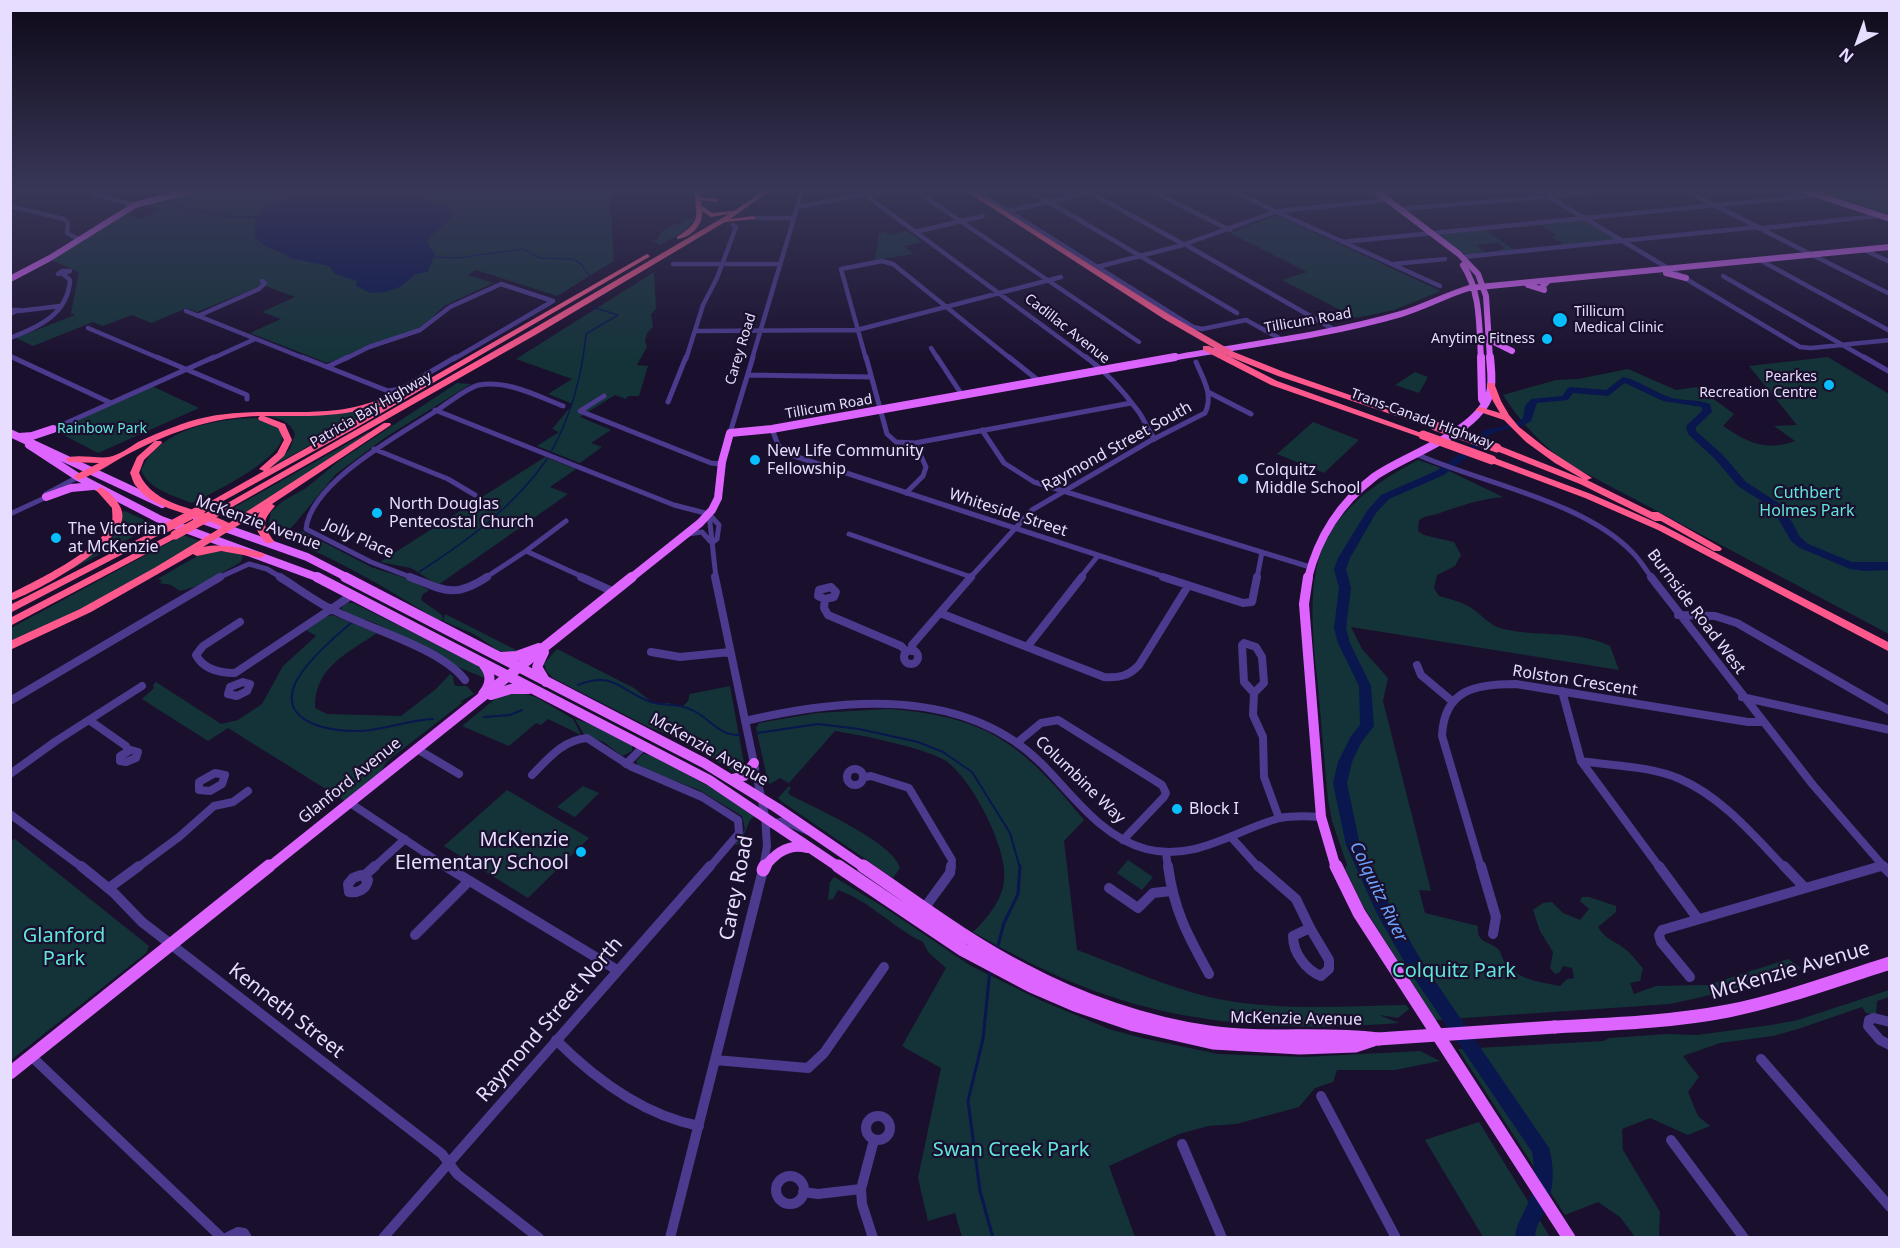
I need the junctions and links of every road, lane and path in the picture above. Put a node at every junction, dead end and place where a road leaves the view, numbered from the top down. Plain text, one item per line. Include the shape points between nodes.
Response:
1 (63, 249) edge
2 (659, 249) edge
3 (673, 249) edge
4 (728, 249) edge
5 (784, 249) edge
6 (939, 249) edge
7 (1003, 249) edge
8 (1052, 249) edge
9 (1061, 249) edge
10 (1069, 249) edge
11 (1130, 249) edge
12 (1168, 249) edge
13 (1192, 249) edge
14 (1358, 249) edge
15 (1447, 249) edge
16 (1452, 249) edge
17 (1546, 249) edge
18 (1636, 249) edge
19 (1803, 249) edge
20 (1860, 249) edge
21 (1862, 249) edge
22 (1812, 254) junction
23 (1142, 256) junction
24 (1463, 257) junction
25 (1445, 259) dead end
26 (1758, 260) junction
27 (1890, 262) edge
28 (673, 264) dead end
29 (722, 264) junction
30 (780, 264) junction
31 (1391, 264) junction
32 (1097, 267) junction
33 (1670, 269) junction
34 (1648, 271) junction
35 (63, 274) dead end
36 (1724, 276) dead end
37 (1061, 277) dead end
38 (1686, 278) junction
39 (10, 279) edge
40 (1048, 280) junction
41 (262, 281) dead end
42 (1440, 286) dead end
43 (1479, 287) junction
44 (999, 293) junction
45 (1449, 293) junction
46 (1890, 294) edge
47 (1477, 301) junction
48 (60, 306) junction
49 (947, 307) junction
50 (186, 311) dead end
51 (10, 312) edge
52 (1237, 313) dead end
53 (198, 316) junction
54 (88, 328) dead end
55 (1333, 329) junction
56 (762, 330) junction
57 (857, 330) junction
58 (696, 331) junction
59 (1890, 331) edge
60 (534, 332) junction
61 (10, 338) edge
62 (1279, 338) junction
63 (255, 339) junction
64 (1488, 339) junction
65 (1890, 340) edge
66 (1139, 342) dead end
67 (1843, 345) junction
68 (931, 348) dead end
69 (1222, 349) junction
70 (483, 351) junction
71 (1211, 351) junction
72 (10, 356) edge
73 (1490, 356) junction
74 (1196, 362) dead end
75 (327, 367) junction
76 (188, 369) junction
77 (1102, 370) junction
78 (1890, 372) edge
79 (748, 375) junction
80 (871, 377) junction
81 (1039, 381) junction
82 (1491, 385) junction
83 (1208, 392) junction
84 (962, 395) junction
85 (604, 396) dead end
86 (247, 399) dead end
87 (668, 402) dead end
88 (111, 403) junction
89 (1131, 403) junction
90 (1482, 405) junction
91 (563, 406) dead end
92 (880, 409) junction
93 (435, 410) junction
94 (1251, 414) dead end
95 (1507, 418) junction
96 (53, 429) junction
97 (772, 429) junction
98 (982, 430) junction
99 (10, 433) edge
100 (730, 434) junction
101 (19, 437) junction
102 (1155, 438) junction
103 (27, 442) junction
104 (915, 443) junction
105 (40, 446) junction
106 (374, 448) junction
107 (129, 451) junction
108 (1418, 454) junction
109 (69, 459) junction
110 (721, 464) junction
111 (92, 470) junction
112 (78, 477) junction
113 (293, 486) junction
114 (97, 488) junction
115 (1064, 492) junction
116 (906, 493) junction
117 (475, 495) dead end
118 (46, 497) junction
119 (1349, 500) junction
120 (199, 508) junction
121 (10, 514) edge
122 (709, 514) junction
123 (566, 521) dead end
124 (159, 529) junction
125 (228, 529) junction
126 (1013, 529) junction
127 (849, 534) dead end
128 (212, 539) junction
129 (681, 539) junction
130 (268, 541) junction
131 (712, 543) junction
132 (526, 551) junction
133 (1262, 552) junction
134 (260, 555) junction
135 (1097, 557) junction
136 (1730, 557) junction
137 (1310, 567) junction
138 (970, 577) junction
139 (1188, 586) junction
140 (614, 592) junction
141 (352, 595) junction
142 (10, 598) edge
143 (825, 600) dead end
144 (10, 604) edge
145 (331, 609) junction
146 (10, 610) edge
147 (81, 613) junction
148 (940, 613) junction
149 (1678, 615) junction
150 (240, 622) dead end
151 (10, 623) edge
152 (556, 638) junction
153 (1890, 641) edge
154 (10, 646) edge
155 (1027, 647) junction
156 (1890, 650) edge
157 (651, 651) dead end
158 (730, 652) junction
159 (492, 655) junction
160 (480, 661) junction
161 (1416, 665) dead end
162 (519, 668) junction
163 (235, 673) junction
164 (509, 676) junction
165 (465, 680) dead end
166 (236, 683) dead end
167 (548, 684) junction
168 (142, 686) dead end
169 (537, 691) junction
170 (1562, 691) junction
171 (1254, 693) junction
172 (1742, 697) junction
173 (480, 699) junction
174 (10, 700) edge
175 (1452, 701) junction
176 (1890, 711) edge
177 (89, 720) junction
178 (745, 721) junction
179 (1762, 722) junction
180 (1890, 730) edge
181 (1018, 742) junction
182 (644, 746) junction
183 (417, 749) junction
184 (128, 751) dead end
185 (1581, 760) junction
186 (754, 763) junction
187 (626, 764) junction
188 (10, 774) edge
189 (459, 774) dead end
190 (532, 775) dead end
191 (865, 777) dead end
192 (732, 779) junction
193 (214, 790) dead end
194 (248, 791) dead end
195 (759, 797) junction
196 (350, 803) junction
197 (214, 806) junction
198 (10, 814) edge
199 (1321, 817) junction
200 (1279, 818) junction
201 (769, 823) junction
202 (810, 831) junction
203 (1232, 837) junction
204 (405, 839) junction
205 (1123, 840) junction
206 (818, 852) junction
207 (1166, 853) junction
208 (1882, 866) junction
209 (763, 870) junction
210 (1890, 873) edge
211 (364, 876) dead end
212 (469, 881) junction
213 (109, 888) junction
214 (1108, 888) dead end
215 (1805, 888) junction
216 (1171, 891) junction
217 (925, 908) junction
218 (916, 920) junction
219 (1698, 920) junction
220 (1310, 928) junction
221 (1493, 934) dead end
222 (415, 935) dead end
223 (172, 944) junction
224 (1890, 963) edge
225 (884, 967) dead end
226 (1007, 968) junction
227 (617, 970) junction
228 (1209, 974) dead end
229 (1690, 977) dead end
230 (1890, 1022) edge
231 (556, 1040) junction
232 (1890, 1045) edge
233 (31, 1056) junction
234 (1761, 1059) dead end
235 (715, 1060) junction
236 (10, 1073) edge
237 (1321, 1096) dead end
238 (699, 1126) junction
239 (874, 1140) dead end
240 (1671, 1140) dead end
241 (1182, 1144) dead end
242 (449, 1163) junction
243 (861, 1189) junction
244 (803, 1192) dead end
245 (1890, 1207) edge
246 (537, 1237) edge
247 (224, 1238) edge
248 (246, 1238) edge
249 (383, 1238) edge
250 (670, 1238) edge
251 (873, 1238) edge
252 (1222, 1238) edge
253 (1396, 1238) edge
254 (1569, 1238) edge
255 (1744, 1238) edge

1 - 39 main road
2 - 70 highway, Patricia Bay Highway
3 - 60 highway, Patricia Bay Highway
4 - 29 street
5 - 30 street, Carey Road
6 - 44 street, Cadillac Avenue
7 - 40 street
8 - 71 highway, Trans-Canada Highway
9 - 69 highway, Trans-Canada Highway
10 - 32 street
11 - 23 street
12 - 23 street
13 - 55 street
14 - 31 street
15 - 43 main road
16 - 24 main road
17 - 24 street
18 - 33 street
19 - 22 street
20 - 22 main road
21 - 27 street
22 - 26 main road
22 - 46 street
23 - 32 street
23 - 52 street
24 - 43 main road via 1476,272
25 - 31 street
26 - 33 main road
26 - 59 street
28 - 29 street
29 - 30 street
29 - 58 street
30 - 56 street, Carey Road
31 - 42 street
32 - 62 street via 1198,329 1246,320
33 - 34 main road
33 - 38 street
34 - 38 main road
34 - 43 main road, Tillicum Road via 1548,281 1544,290 1517,284
35 - 48 street via 71,283
36 - 67 street
37 - 40 street
38 - 67 street via 1800,347
40 - 44 street
40 - 66 street
41 - 53 street via 265,283 259,289
43 - 45 main road, Tillicum Road
43 - 47 main road
43 - 64 main road
44 - 49 street
44 - 77 street, Cadillac Avenue
45 - 47 main road
45 - 55 main road, Tillicum Road via 1403,313
47 - 90 main road
48 - 51 street
48 - 61 street via 44,324
49 - 57 street
49 - 57 street via 893,264 885,261 843,267
49 - 81 street
50 - 53 street
53 - 63 street
54 - 76 street
55 - 62 main road, Tillicum Road
56 - 57 street
56 - 58 street
56 - 79 street, Carey Road
57 - 80 street
58 - 87 street
60 - 113 highway
60 - 151 highway, Patricia Bay Highway, bridge via 215,513
62 - 69 main road, Tillicum Road
63 - 75 street
63 - 76 street
64 - 73 main road
64 - 73 main road via 1512,351
65 - 67 street
67 - 78 street
68 - 84 street
69 - 71 main road, Tillicum Road
69 - 136 highway, Trans-Canada Highway, bridge via 1254,364 1583,482
70 - 107 highway via 378,404 325,414 225,416 183,427
70 - 120 highway, Patricia Bay Highway
71 - 77 main road, Tillicum Road
71 - 156 highway, Trans-Canada Highway, bridge via 1259,376 1580,493 1650,523
72 - 88 street
73 - 82 main road
74 - 83 street, Raymond Street South
75 - 75 street via 369,347 420,330 456,304 501,284 553,301 394,391
76 - 86 street via 247,395
76 - 88 street
77 - 81 main road, Tillicum Road
77 - 89 street, Cadillac Avenue
79 - 80 street
79 - 100 street, Carey Road
80 - 92 street
81 - 84 main road, Tillicum Road
82 - 90 main road
82 - 95 highway
83 - 94 street
83 - 102 street, Raymond Street South via 1209,406 1204,413
84 - 92 main road, Tillicum Road
85 - 110 street via 580,411
88 - 96 street
89 - 98 street
89 - 102 street, Cadillac Avenue
90 - 95 highway
90 - 108 main road via 1459,431
91 - 93 street, Jolly Place via 503,384 484,383
92 - 97 main road, Tillicum Road
92 - 104 street via 891,440
93 - 106 street, Jolly Place
93 - 122 street via 674,505
95 - 136 highway via 1551,456
96 - 101 main road
96 - 105 main road via 39,438
97 - 100 main road, Tillicum Road
97 - 116 street, Whiteside Street via 778,445 788,454
98 - 104 street
98 - 115 street via 1008,467
99 - 101 main road, McKenzie Avenue
100 - 110 main road, Carey Road
101 - 103 main road, McKenzie Avenue
102 - 115 street, Raymond Street South
103 - 105 main road, McKenzie Avenue
103 - 112 main road, McKenzie Avenue
104 - 116 street via 926,467 923,476
105 - 109 main road, McKenzie Avenue
106 - 117 street via 448,479
106 - 132 street, Jolly Place via 324,496 306,521 308,531 371,562 449,592 472,587
107 - 109 highway via 93,461
107 - 111 highway
108 - 119 main road
108 - 119 main road via 1376,476
108 - 149 street, Burnside Road West via 1604,530 1632,552
109 - 111 main road, McKenzie Avenue
110 - 122 main road, Carey Road via 718,500
111 - 112 highway
111 - 125 main road, McKenzie Avenue via 157,502
112 - 114 main road, McKenzie Avenue
112 - 118 street
112 - 121 street
113 - 125 highway
113 - 130 highway via 262,515 259,530
114 - 118 main road via 71,488
114 - 128 main road, McKenzie Avenue via 147,514
114 - 142 highway via 117,508 118,517 110,533 78,560
115 - 126 street, Raymond Street South via 1032,510
115 - 133 street
116 - 126 street, Whiteside Street
118 - 121 street
119 - 137 main road via 1319,540
120 - 124 highway, Patricia Bay Highway, bridge
120 - 125 highway via 274,461 288,440 282,426 255,417 204,423 162,440 137,462 133,477 141,488 225,524
122 - 129 main road, Glanford Avenue
122 - 131 street, Carey Road
123 - 132 street
124 - 144 highway
124 - 146 highway, Patricia Bay Highway
125 - 128 highway
125 - 130 main road, McKenzie Avenue
126 - 135 street, Whiteside Street
126 - 138 street, Raymond Street South
127 - 138 street
128 - 134 main road, McKenzie Avenue
128 - 147 highway
129 - 131 street via 699,531 707,534
129 - 140 main road, Glanford Avenue
130 - 159 main road, McKenzie Avenue via 307,557
131 - 158 street, Carey Road
132 - 140 street
133 - 137 street
133 - 139 street, Whiteside Street via 1249,604
134 - 141 main road, McKenzie Avenue
134 - 147 highway via 231,548 203,550
135 - 139 street, Whiteside Street
135 - 155 street
136 - 153 highway, Trans-Canada Highway
137 - 199 main road via 1305,621
138 - 148 street, Raymond Street South
139 - 155 street via 1139,665 1128,675 1104,678
140 - 152 main road, Glanford Avenue
141 - 145 street
141 - 160 main road, McKenzie Avenue
143 - 148 street, Raymond Street South via 828,615 910,651
145 - 163 street
145 - 165 street via 381,629 456,668
145 - 174 street via 267,569 243,564
147 - 154 highway
148 - 155 street
149 - 172 street, Burnside Road West
149 - 176 street via 1715,616 1737,623
150 - 163 street via 196,655 217,672
152 - 159 main road via 517,656
152 - 162 main road, Glanford Avenue
152 - 167 main road via 538,661 540,674
157 - 158 street via 675,659
158 - 178 street, Carey Road
159 - 162 main road, McKenzie Avenue
160 - 164 main road, McKenzie Avenue
160 - 173 main road via 489,669 490,679 489,688
161 - 175 street via 1421,675
162 - 164 main road, Glanford Avenue
162 - 167 main road, McKenzie Avenue
163 - 166 street
164 - 169 main road, McKenzie Avenue
164 - 173 main road, Glanford Avenue
167 - 192 main road, McKenzie Avenue
168 - 177 street
169 - 173 main road via 511,689
169 - 182 main road, McKenzie Avenue
170 - 175 street, Rolston Crescent via 1488,684 1467,690
170 - 179 street, Rolston Crescent
170 - 185 street
171 - 171 street via 1264,683 1262,655 1257,648 1244,644 1244,681
171 - 200 street via 1253,715 1263,737 1264,777
172 - 179 street, Burnside Road West
172 - 180 street
173 - 183 main road, Glanford Avenue
175 - 221 street via 1442,718 1442,736 1496,917
177 - 184 street
177 - 188 street
178 - 181 street, Columbine Way via 818,707 929,707 971,718
178 - 186 street, Carey Road
179 - 208 street, Burnside Road West
181 - 205 street, Columbine Way via 1104,828
181 - 205 street via 1042,722 1058,720 1162,785 1164,796
182 - 187 street
182 - 201 main road, McKenzie Avenue via 708,780
183 - 189 street
183 - 196 main road, Glanford Avenue
185 - 215 street via 1666,775 1691,784 1718,801
185 - 219 street
186 - 192 main road via 744,776
186 - 195 street, Carey Road
187 - 190 street via 593,741 580,738 566,744
187 - 227 street, Raymond Street North via 697,795 730,813 739,824 733,840
191 - 217 street via 909,788 952,860 950,873
192 - 195 main road, McKenzie Avenue
193 - 197 street
194 - 197 street via 233,802
195 - 201 street, Carey Road
195 - 202 main road, McKenzie Avenue
196 - 204 street
196 - 223 main road, Glanford Avenue
197 - 213 street
198 - 213 street, Kenneth Street
199 - 200 street, Columbine Way
199 - 254 main road via 1337,870 1359,913
200 - 203 street, Columbine Way
201 - 202 street via 785,821
201 - 206 main road, McKenzie Avenue
201 - 209 street, Carey Road
202 - 217 main road, McKenzie Avenue
203 - 207 street, Columbine Way via 1198,850
203 - 220 street via 1263,872 1296,899
204 - 211 street
204 - 212 street
205 - 207 street, Columbine Way
206 - 209 main road via 792,847 775,854
206 - 218 main road, McKenzie Avenue
207 - 216 street
208 - 210 street, Burnside Road West
208 - 215 street
209 - 235 street, Carey Road
212 - 222 street
212 - 227 street
213 - 223 street, Kenneth Street via 142,922
214 - 216 street via 1138,908 1153,894
215 - 219 street
216 - 228 street via 1181,923
217 - 218 street
217 - 226 main road, McKenzie Avenue via 983,946
218 - 226 main road, McKenzie Avenue via 980,960
219 - 229 street via 1662,930 1659,935
220 - 220 street via 1329,960 1329,969 1321,976 1312,973 1292,944 1293,936
223 - 233 main road, Glanford Avenue
223 - 242 street, Kenneth Street
224 - 226 main road, McKenzie Avenue, bridge via 1754,1005 1714,1013 1300,1048 1251,1047 1145,1028 1094,1012
225 - 235 street via 824,1053 808,1068
227 - 231 street, Raymond Street North
230 - 232 street via 1874,1018 1868,1026
231 - 238 street via 610,1087 672,1119
231 - 242 street, Raymond Street North
233 - 236 main road, Glanford Avenue
233 - 247 street
234 - 245 street
235 - 238 street, Carey Road
237 - 253 street
238 - 250 street, Carey Road
239 - 243 street
240 - 255 street
241 - 252 street
242 - 246 street, Kenneth Street
242 - 249 street, Raymond Street North
243 - 244 street via 823,1195
243 - 251 street
247 - 248 street via 238,1232

